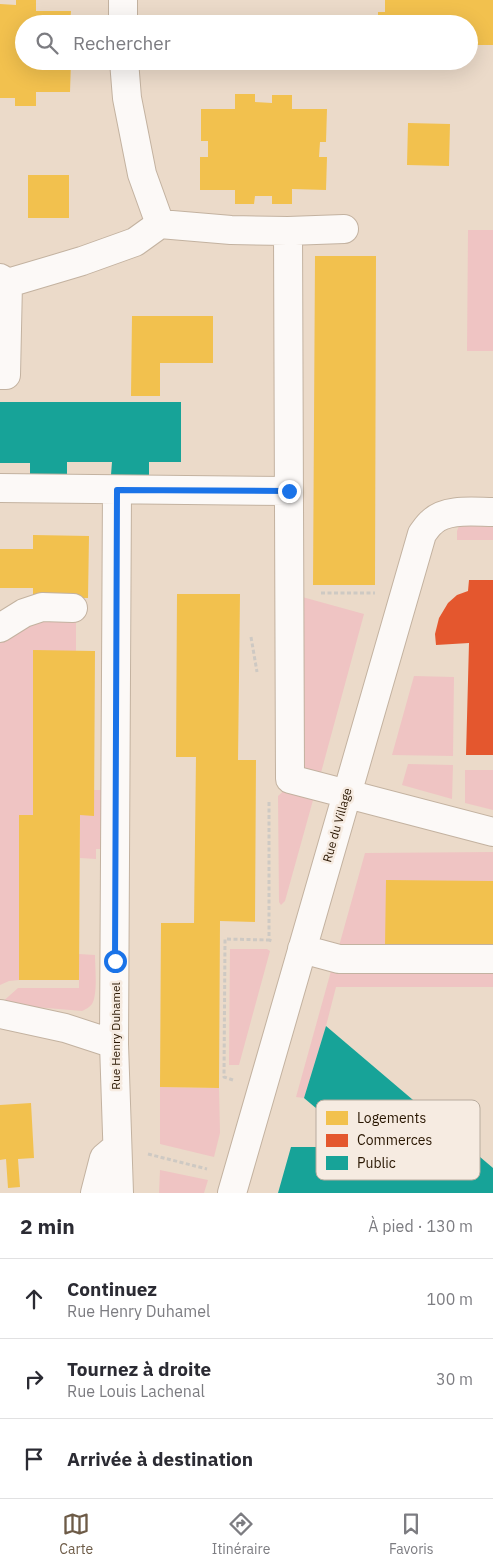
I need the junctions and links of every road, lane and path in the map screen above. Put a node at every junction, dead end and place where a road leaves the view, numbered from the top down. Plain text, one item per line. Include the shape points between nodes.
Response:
1 (123, 0) edge
2 (122, 15) edge
3 (125, 70) edge
4 (160, 224) junction
5 (344, 229) dead end
6 (288, 231) junction
7 (4, 281) edge
8 (0, 375) edge
9 (0, 488) edge
10 (117, 490) junction
11 (289, 491) junction
12 (493, 512) edge
13 (289, 593) junction
14 (370, 593) dead end
15 (73, 608) dead end
16 (0, 628) edge
17 (251, 637) dead end
18 (257, 676) dead end
19 (269, 793) dead end
20 (346, 794) junction
21 (493, 832) edge
22 (269, 940) junction
23 (302, 949) junction
24 (493, 959) edge
25 (0, 1014) edge
26 (114, 1044) junction
27 (262, 1088) junction
28 (111, 1153) junction
29 (160, 1157) dead end
30 (210, 1170) dead end
31 (95, 1193) edge
32 (119, 1193) edge
33 (232, 1193) edge

1 - 2 street
3 - 4 street via 142,174
4 - 6 street
4 - 7 street via 135,242 82,261
5 - 6 street
6 - 11 street
7 - 8 street via 6,375
9 - 10 street
10 - 11 street
10 - 26 street, Rue Henry Duhamel
11 - 13 street
12 - 20 street, Rue du Village via 447,514 433,520 422,534
13 - 14 path
13 - 20 street via 290,779
15 - 16 street via 42,607 24,613
17 - 18 path
19 - 22 path
20 - 21 street
20 - 23 street, Rue du Village
22 - 23 path
22 - 27 path via 225,939 224,1077
23 - 24 street via 339,959
23 - 27 street, Rue du Village
25 - 26 street via 65,1028
26 - 28 street, Rue Henry Duhamel
27 - 33 street, Rue du Village
28 - 31 street
28 - 32 street, Rue Henry Duhamel
29 - 30 path

